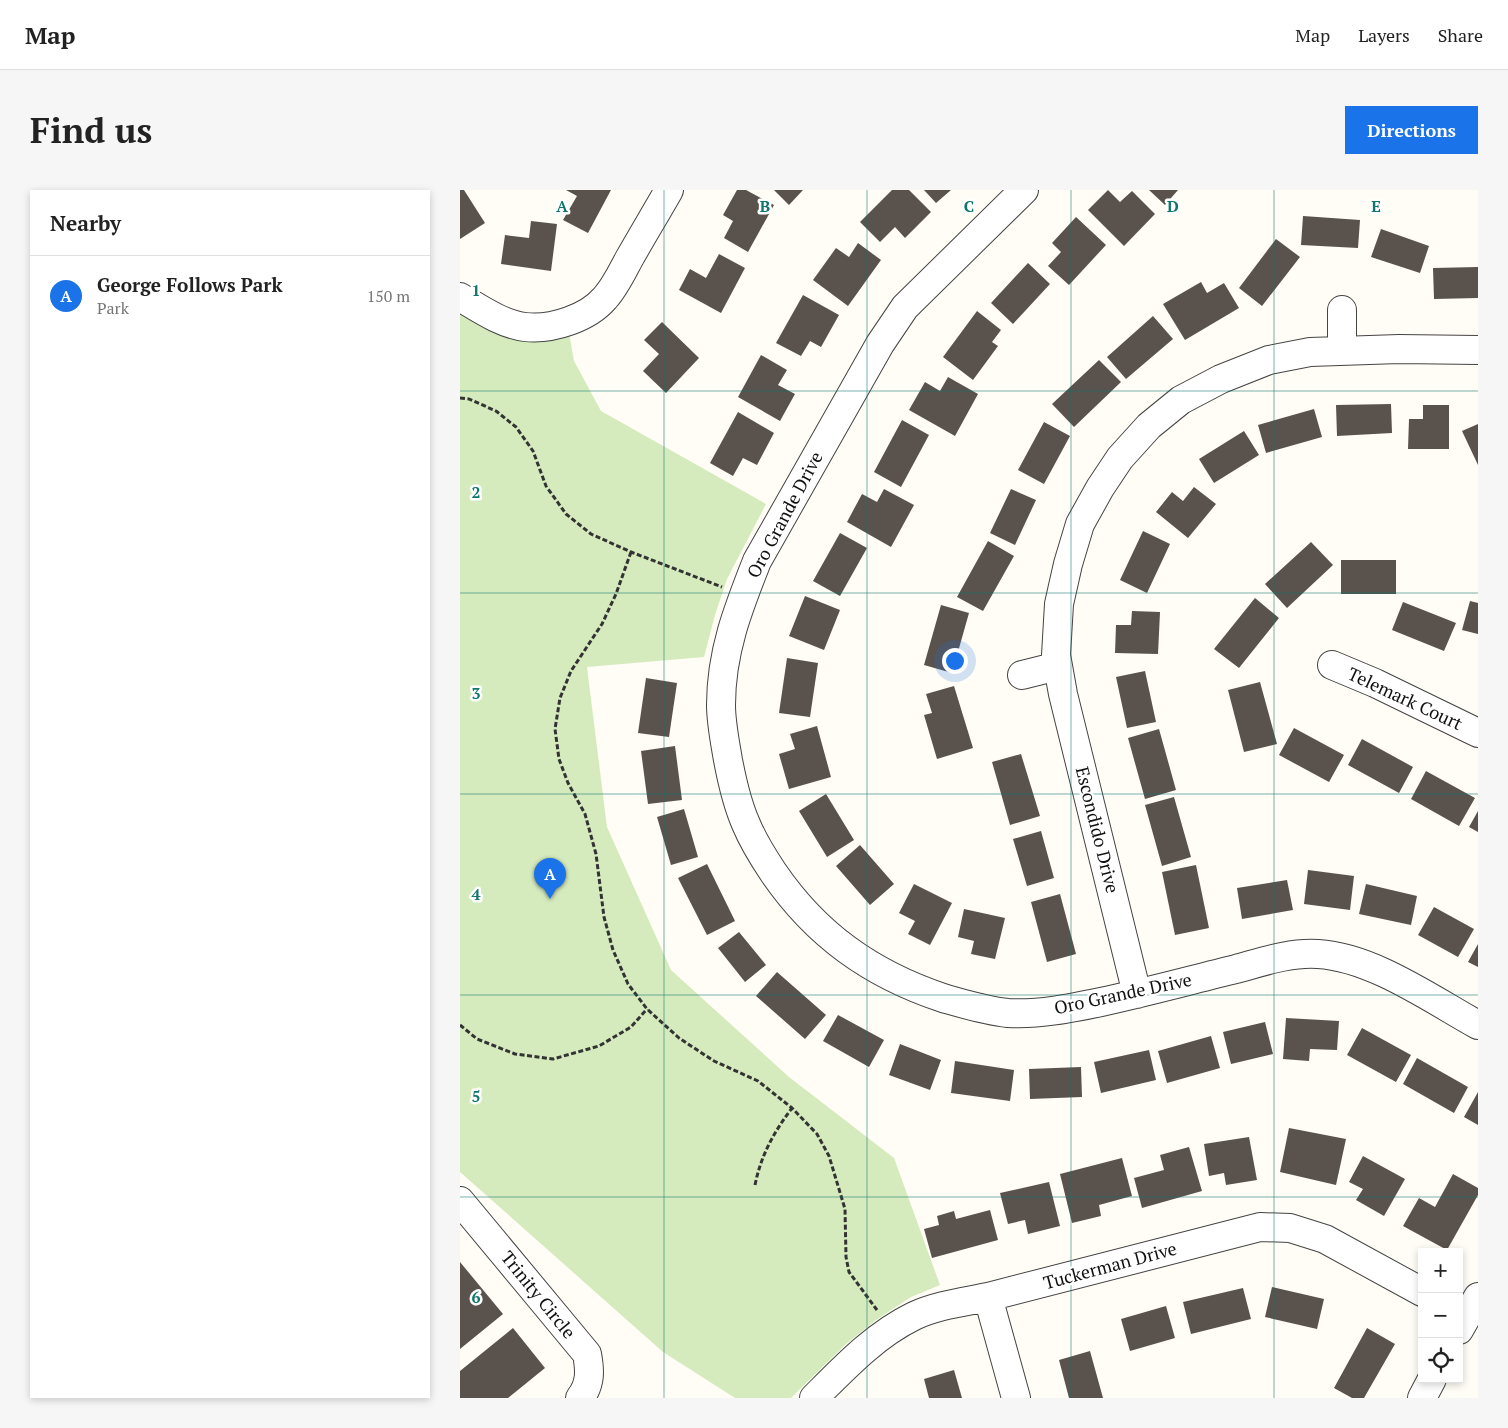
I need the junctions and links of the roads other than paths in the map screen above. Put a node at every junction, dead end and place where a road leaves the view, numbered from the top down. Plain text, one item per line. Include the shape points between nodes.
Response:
1 (669, 190) edge
2 (1024, 190) edge
3 (460, 297) edge
4 (1342, 310) dead end
5 (1478, 350) edge
6 (1342, 351) junction
7 (1332, 665) dead end
8 (1058, 666) junction
9 (1022, 675) dead end
10 (1478, 733) edge
11 (1137, 994) junction
12 (1478, 1025) edge
13 (460, 1201) edge
14 (1418, 1290) edge
15 (988, 1297) junction
16 (1430, 1383) edge
17 (580, 1398) edge
18 (814, 1398) edge
19 (1016, 1398) edge
20 (1422, 1398) edge

1 - 3 street via 617,281 604,299 587,313 543,327 525,327 499,319
2 - 11 street, Oro Grande Drive via 905,307 880,344 757,561 726,648 721,707 733,783 746,824 764,859 788,894 846,950 884,974 922,991 961,1004 1008,1013 1052,1011
4 - 6 street
5 - 6 street, Escondido Drive
6 - 8 street, Escondido Drive via 1310,352 1269,360 1221,379 1181,400 1149,426 1120,458 1080,524 1068,564 1059,604
7 - 10 street, Telemark Court
8 - 9 street
8 - 11 street, Escondido Drive
11 - 12 street, Oro Grande Drive via 1283,956 1314,953 1340,956 1368,965
13 - 17 street, Trinity Circle via 587,1354 590,1372 586,1390
14 - 15 street, Tuckerman Drive via 1325,1238 1290,1228 1260,1227
15 - 18 street, Tuckerman Drive via 948,1305 890,1329
15 - 19 street
16 - 20 street

